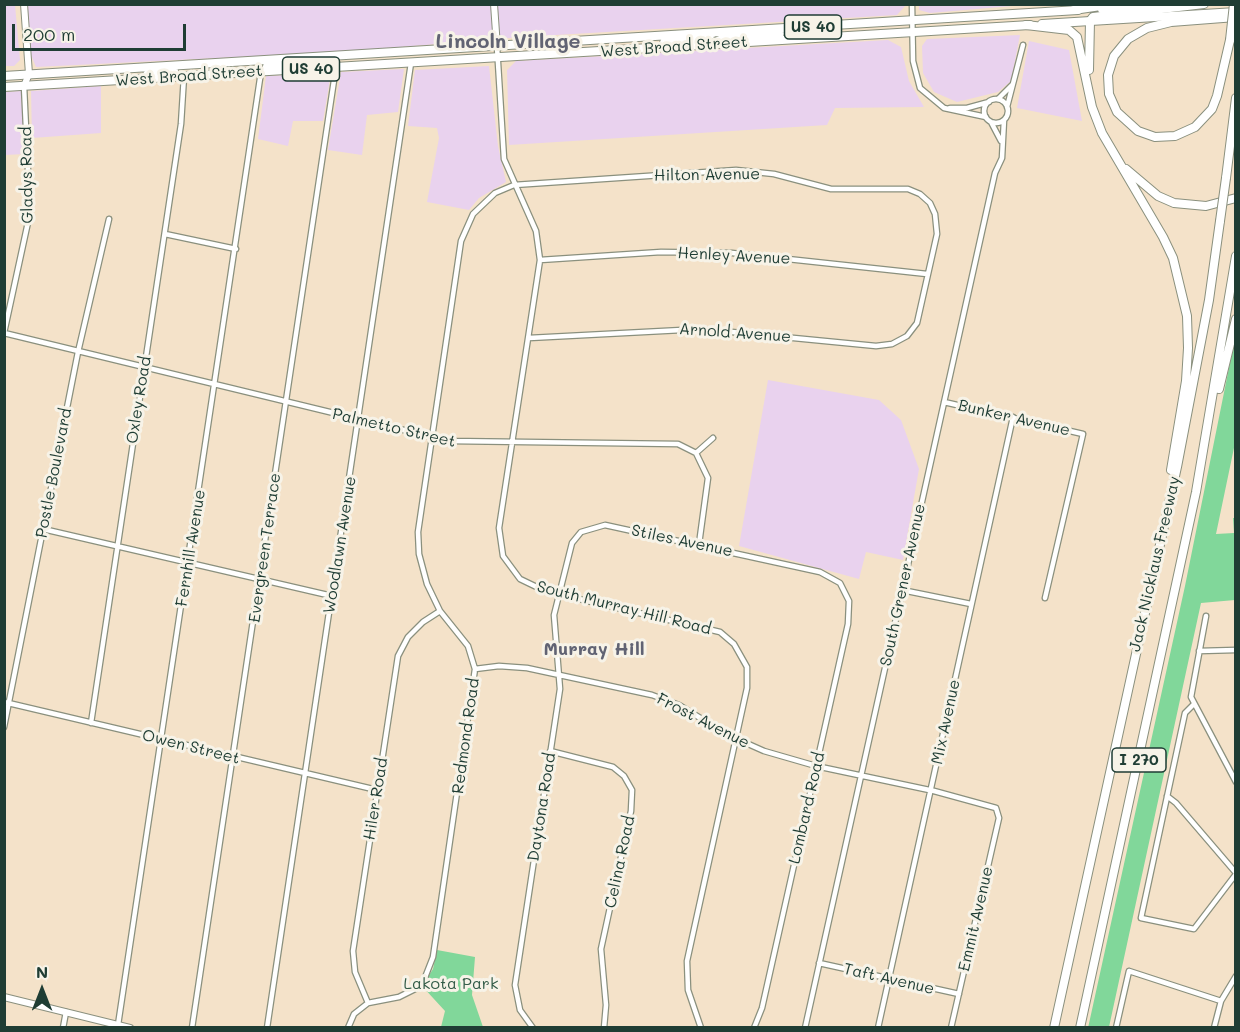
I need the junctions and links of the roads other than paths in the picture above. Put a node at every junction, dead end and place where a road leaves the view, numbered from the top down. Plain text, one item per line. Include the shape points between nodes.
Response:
1 (24, 4) edge
2 (495, 4) edge
3 (912, 4) edge
4 (1114, 4) edge
5 (1199, 4) edge
6 (1204, 4) edge
7 (1234, 4) edge
8 (1030, 9) edge
9 (1074, 10) junction
10 (1236, 14) edge
11 (912, 20) junction
12 (1090, 21) junction
13 (1026, 25) junction
14 (784, 28) junction
15 (713, 33) junction
16 (913, 33) junction
17 (712, 45) junction
18 (1023, 45) dead end
19 (497, 47) junction
20 (655, 48) junction
21 (345, 56) junction
22 (497, 57) junction
23 (411, 63) junction
24 (191, 65) junction
25 (336, 67) junction
26 (261, 72) junction
27 (29, 74) junction
28 (4, 76) edge
29 (184, 76) junction
30 (1016, 77) junction
31 (103, 81) junction
32 (24, 86) junction
33 (4, 87) edge
34 (1089, 88) junction
35 (1236, 98) edge
36 (998, 99) junction
37 (989, 101) junction
38 (1007, 107) junction
39 (944, 108) junction
40 (988, 119) junction
41 (1004, 120) junction
42 (1002, 144) junction
43 (1117, 160) junction
44 (514, 184) junction
45 (1236, 198) edge
46 (109, 219) dead end
47 (165, 234) junction
48 (236, 249) junction
49 (1236, 256) edge
50 (540, 260) junction
51 (927, 274) junction
52 (1236, 319) edge
53 (4, 333) edge
54 (529, 338) junction
55 (78, 352) junction
56 (144, 369) junction
57 (216, 386) junction
58 (944, 402) junction
59 (286, 403) junction
60 (1013, 417) junction
61 (359, 420) junction
62 (431, 438) junction
63 (713, 438) dead end
64 (512, 444) junction
65 (696, 453) junction
66 (1196, 492) junction
67 (43, 529) junction
68 (699, 544) junction
69 (117, 547) junction
70 (188, 564) junction
71 (1153, 574) junction
72 (260, 578) junction
73 (844, 588) joint
74 (902, 590) junction
75 (558, 593) junction
76 (332, 596) junction
77 (1045, 598) dead end
78 (972, 604) junction
79 (440, 611) junction
80 (1206, 616) dead end
81 (1199, 651) junction
82 (1236, 651) edge
83 (475, 669) junction
84 (560, 675) junction
85 (7, 702) edge
86 (1193, 705) junction
87 (91, 723) junction
88 (4, 727) edge
89 (161, 739) junction
90 (736, 739) junction
91 (550, 751) junction
92 (233, 757) junction
93 (816, 766) junction
94 (306, 774) junction
95 (861, 776) junction
96 (1236, 782) edge
97 (377, 790) junction
98 (931, 790) junction
99 (1167, 796) junction
100 (998, 810) joint
101 (1236, 873) edge
102 (819, 963) junction
103 (1236, 976) edge
104 (889, 978) junction
105 (959, 994) junction
106 (4, 997) edge
107 (1221, 1001) junction
108 (368, 1003) junction
109 (66, 1012) junction
110 (118, 1024) junction
111 (63, 1028) edge
112 (130, 1028) edge
113 (192, 1028) edge
114 (267, 1028) edge
115 (348, 1028) edge
116 (533, 1028) edge
117 (604, 1028) edge
118 (701, 1028) edge
119 (754, 1028) edge
120 (805, 1028) edge
121 (878, 1028) edge
122 (951, 1028) edge
123 (1054, 1028) edge
124 (1080, 1028) edge
125 (1116, 1028) edge
126 (1214, 1028) edge

1 - 27 street
2 - 19 street
3 - 11 street
4 - 9 highway
5 - 9 main road, West Broad Street / US 40
6 - 12 highway via 1093,17
7 - 10 highway, bridge via 1230,40 1217,96 1212,109 1195,127 1175,136 1155,136 1138,131 1117,112 1108,75 1114,56 1128,39 1171,22
8 - 9 main road, West Broad Street / US 40
8 - 11 main road, West Broad Street / US 40
10 - 12 main road, West Broad Street / US 40
11 - 14 main road, West Broad Street / US 40
11 - 16 street
12 - 13 main road, West Broad Street / US 40
12 - 34 highway
13 - 16 main road, West Broad Street / US 40
13 - 34 highway via 1070,30 1075,34
14 - 15 main road, West Broad Street / US 40
14 - 17 main road via 781,33 726,38
15 - 19 main road, West Broad Street / US 40
15 - 20 main road via 706,39
16 - 17 main road, West Broad Street / US 40
16 - 39 street via 916,80 927,96
17 - 20 main road, West Broad Street / US 40
18 - 30 street
19 - 21 main road, West Broad Street / US 40
19 - 22 street, South Murray Hill Road
20 - 22 main road, West Broad Street / US 40
21 - 24 main road, West Broad Street / US 40
21 - 26 main road via 336,62 276,65
22 - 23 main road, West Broad Street / US 40
22 - 44 street, South Murray Hill Road via 503,150
23 - 25 main road, West Broad Street / US 40
23 - 61 street, Woodlawn Avenue
24 - 27 main road, West Broad Street / US 40
24 - 31 main road via 185,70
25 - 26 main road, West Broad Street / US 40
25 - 59 street, Evergreen Terrace
26 - 29 main road, West Broad Street / US 40
26 - 48 street, Fernhill Avenue
27 - 28 main road, West Broad Street / US 40
27 - 32 street
29 - 31 main road, West Broad Street / US 40
29 - 47 street, Oxley Road
30 - 36 street via 1008,92
30 - 38 street
31 - 32 main road, West Broad Street / US 40
32 - 33 main road, West Broad Street / US 40
32 - 53 street, Gladys Road via 30,213
34 - 43 highway via 1102,134
35 - 71 highway, Jack Nicklaus Freeway / I 270, bridge via 1203,335
36 - 37 street
36 - 38 street
37 - 39 street via 967,108
37 - 40 street via 984,110
38 - 41 street
39 - 40 street
40 - 41 street via 996,123
40 - 42 street
41 - 42 street, South Grener Avenue
42 - 58 street, South Grener Avenue via 1002,158
43 - 45 highway via 1144,186 1174,203 1206,206
43 - 71 highway via 1173,258 1187,316 1185,381
44 - 50 street, South Murray Hill Road via 536,231
44 - 51 street, Hilton Avenue via 750,171 831,189 900,188 920,194 930,203 937,230
44 - 62 street, Redmond Road via 480,206 463,234
46 - 55 street, Postle Boulevard
47 - 48 street
47 - 56 street, Oxley Road
48 - 57 street, Fernhill Avenue
49 - 66 highway, Jack Nicklaus Freeway / I 270
50 - 51 street, Henley Avenue via 706,252
50 - 54 street, South Murray Hill Road
51 - 54 street, Arnold Avenue via 917,323 903,339 892,344 876,346 701,328
52 - 66 highway
53 - 55 street, Palmetto Street
54 - 64 street, South Murray Hill Road
55 - 56 street, Palmetto Street
55 - 67 street, Postle Boulevard
56 - 57 street, Palmetto Street
56 - 69 street, Oxley Road
57 - 59 street, Palmetto Street
57 - 70 street, Fernhill Avenue
58 - 60 street, Bunker Avenue
58 - 74 street, South Grener Avenue
59 - 61 street, Palmetto Street
59 - 72 street, Evergreen Terrace
60 - 77 street, Bunker Avenue via 1083,434
60 - 78 street, Mix Avenue
61 - 62 street, Palmetto Street
61 - 76 street, Woodlawn Avenue
62 - 64 street, Palmetto Street
62 - 79 street, Redmond Road via 418,543 424,578
63 - 65 street
64 - 65 street, Palmetto Street via 669,442
64 - 75 street, South Murray Hill Road via 500,528 503,556 524,582
65 - 68 street via 708,478
66 - 124 highway, Jack Nicklaus Freeway / I 270
67 - 69 street
67 - 85 street, Postle Boulevard
68 - 73 street, Stiles Avenue via 820,572
68 - 75 street, Stiles Avenue via 605,525 588,528 572,543
69 - 70 street
69 - 87 street, Oxley Road
70 - 72 street
70 - 89 street, Fernhill Avenue
71 - 123 highway, Jack Nicklaus Freeway / I 270
72 - 76 street
72 - 92 street, Evergreen Terrace
73 - 93 street, Lombard Road via 849,601 848,624
74 - 78 street
74 - 95 street, South Grener Avenue
75 - 84 street, Daytona Road via 553,628
75 - 90 street, South Murray Hill Road via 710,628 727,638 741,652 747,673
76 - 94 street, Woodlawn Avenue
78 - 98 street, Mix Avenue
79 - 83 street, Redmond Road via 468,646
79 - 97 street, Hiler Road via 423,622 402,646
80 - 81 street
81 - 82 street
81 - 86 street via 1191,689
83 - 84 street, Frost Avenue via 514,666
83 - 108 street, Redmond Road via 432,963 424,980 410,992
84 - 90 street, Frost Avenue via 665,699
84 - 91 street, Daytona Road
85 - 87 street, Owen Street
85 - 88 street, Postle Boulevard
86 - 96 street
86 - 99 street via 1185,712
87 - 89 street, Owen Street
89 - 92 street, Owen Street
89 - 110 street, Fernhill Avenue
90 - 93 street, Frost Avenue
90 - 118 street, South Murray Hill Road via 687,961 688,990
91 - 116 street, Daytona Road via 515,984 517,1003
91 - 117 street, Celina Road via 613,767 632,790 630,818 601,949
92 - 94 street, Owen Street
92 - 113 street, Evergreen Terrace
93 - 95 street, Frost Avenue
93 - 119 street, Lombard Road via 762,1008
94 - 97 street, Owen Street
94 - 114 street, Woodlawn Avenue
95 - 98 street, Frost Avenue
95 - 102 street, South Grener Avenue
97 - 108 street, Hiler Road via 353,951 354,972
98 - 100 street, Frost Avenue
98 - 104 street, Mix Avenue
99 - 101 street
99 - 101 street via 1141,918 1194,929
100 - 105 street, Emmit Avenue
102 - 104 street, Taft Avenue
102 - 120 street, South Grener Avenue
103 - 107 street
104 - 105 street, Taft Avenue
104 - 121 street, Mix Avenue
105 - 122 street, Emmit Avenue
106 - 109 street
107 - 125 street via 1130,971
107 - 126 street
108 - 115 street via 354,1014
109 - 110 street
109 - 111 street
110 - 112 street

